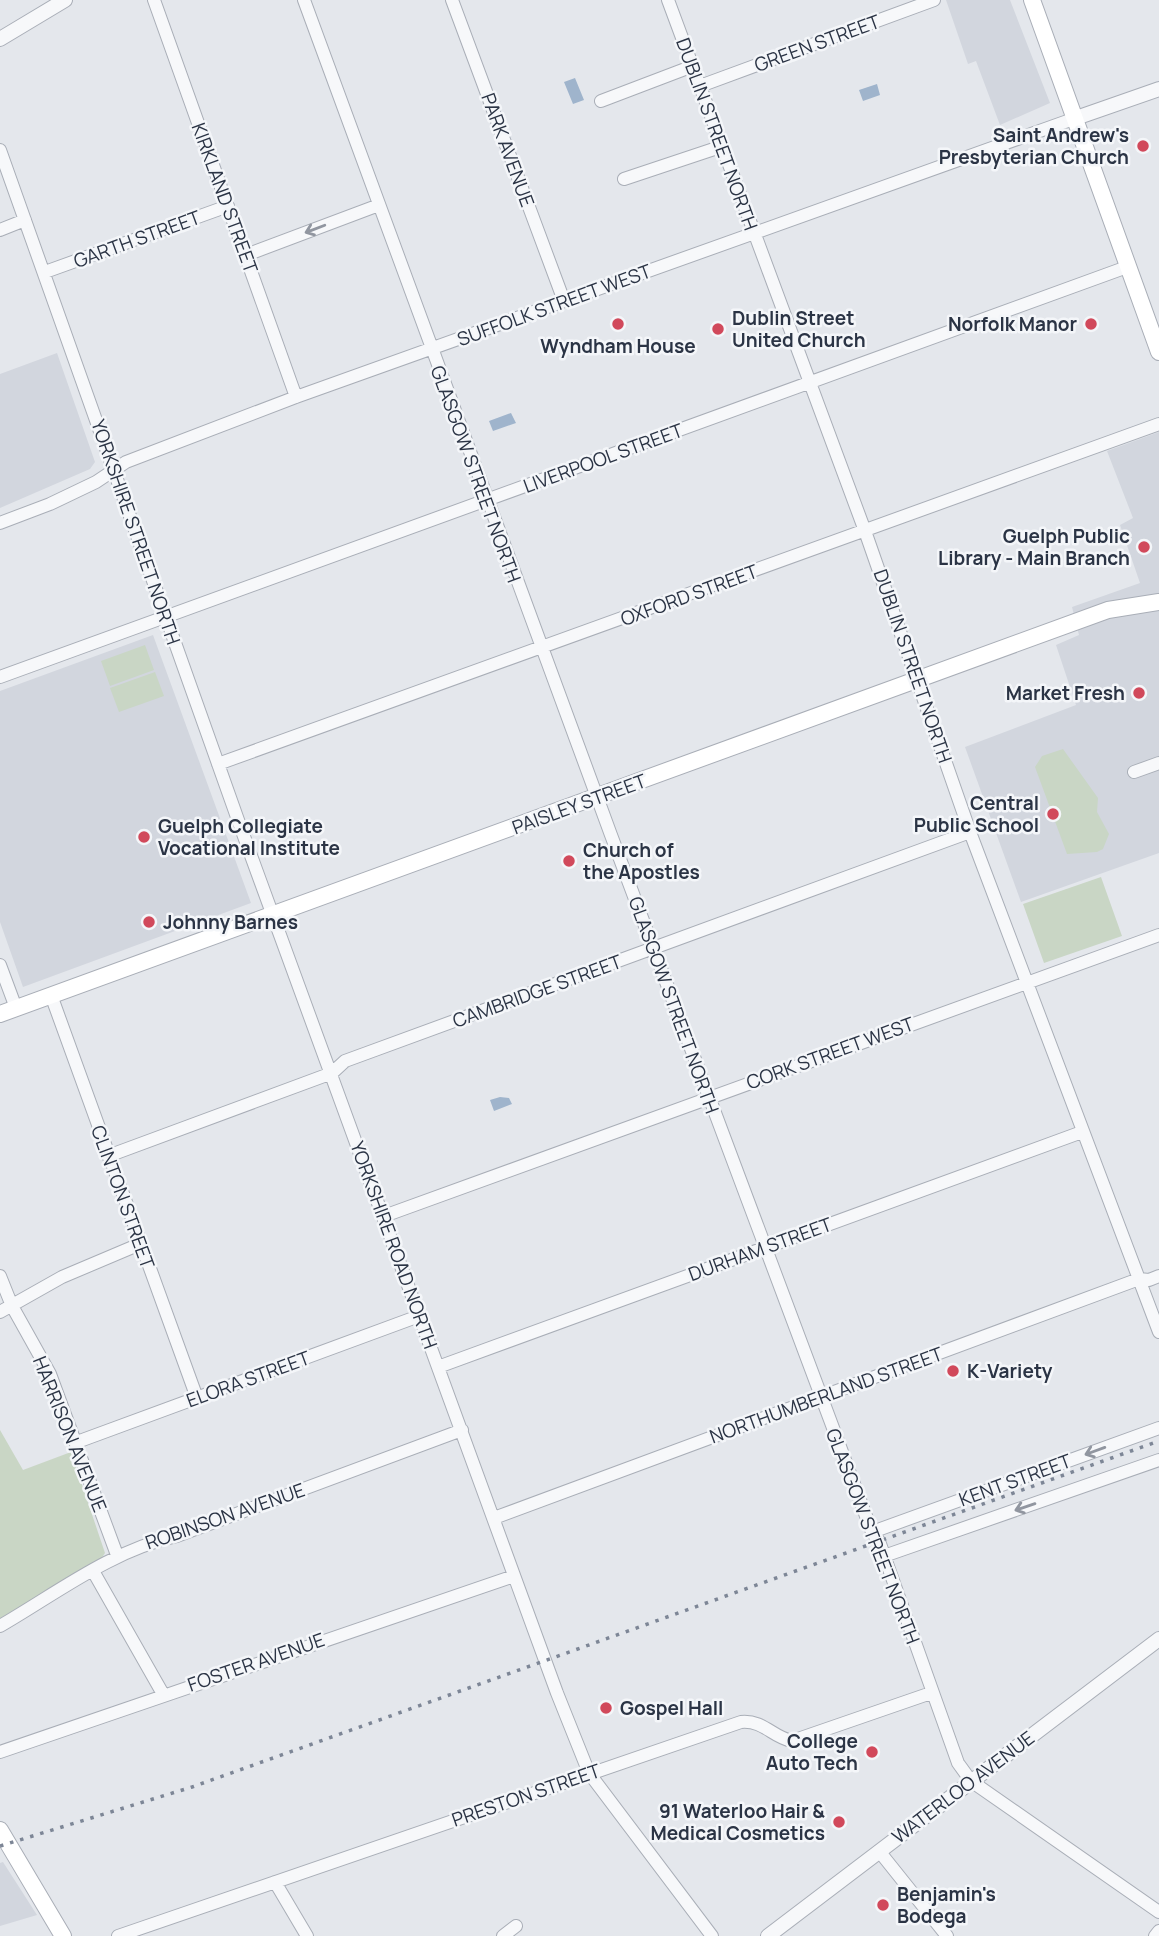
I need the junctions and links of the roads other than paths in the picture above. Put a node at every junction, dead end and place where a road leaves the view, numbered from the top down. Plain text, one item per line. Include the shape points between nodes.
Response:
1 (65, 0) edge
2 (154, 0) edge
3 (304, 0) edge
4 (452, 0) edge
5 (668, 0) edge
6 (934, 0) edge
7 (1032, 0) edge
8 (0, 39) edge
9 (693, 66) junction
10 (700, 86) junction
11 (1159, 89) edge
12 (601, 100) dead end
13 (1076, 118) junction
14 (723, 146) junction
15 (0, 150) edge
16 (624, 180) dead end
17 (379, 205) junction
18 (228, 206) junction
19 (26, 220) junction
20 (0, 229) edge
21 (752, 232) junction
22 (246, 256) junction
23 (1127, 267) junction
24 (46, 272) junction
25 (564, 301) junction
26 (431, 350) junction
27 (1159, 352) edge
28 (808, 382) junction
29 (296, 397) junction
30 (1159, 424) edge
31 (114, 470) junction
32 (486, 501) junction
33 (0, 523) edge
34 (865, 531) junction
35 (1159, 602) edge
36 (166, 618) junction
37 (541, 648) junction
38 (0, 677) edge
39 (918, 680) junction
40 (1159, 763) edge
41 (218, 764) junction
42 (1134, 772) dead end
43 (596, 798) junction
44 (970, 832) junction
45 (273, 914) junction
46 (1159, 934) edge
47 (653, 949) junction
48 (0, 965) edge
49 (1028, 982) junction
50 (51, 995) junction
51 (8, 1011) edge
52 (332, 1073) junction
53 (708, 1097) junction
54 (1082, 1132) junction
55 (108, 1156) junction
56 (384, 1216) junction
57 (140, 1244) junction
58 (765, 1248) junction
59 (0, 1276) edge
60 (1159, 1276) edge
61 (1139, 1279) junction
62 (6, 1309) edge
63 (419, 1316) junction
64 (1159, 1332) edge
65 (438, 1367) junction
66 (821, 1397) junction
67 (197, 1398) junction
68 (1159, 1428) edge
69 (462, 1430) junction
70 (77, 1442) junction
71 (1159, 1460) edge
72 (494, 1518) junction
73 (872, 1532) junction
74 (117, 1555) junction
75 (884, 1556) junction
76 (93, 1571) junction
77 (514, 1576) junction
78 (0, 1626) edge
79 (1159, 1639) edge
80 (931, 1693) junction
81 (163, 1694) junction
82 (0, 1752) edge
83 (589, 1773) junction
84 (971, 1781) junction
85 (0, 1830) edge
86 (879, 1851) junction
87 (275, 1882) junction
88 (1159, 1912) edge
89 (516, 1926) dead end
90 (1159, 1931) edge
91 (63, 1936) edge
92 (118, 1936) edge
93 (307, 1936) edge
94 (503, 1936) edge
95 (712, 1936) edge
96 (768, 1936) edge
97 (947, 1936) edge
98 (1155, 1936) edge

1 - 8 street
2 - 18 street, KIRKLAND STREET
3 - 17 street, GLASGOW STREET NORTH
4 - 25 street, PARK AVENUE
5 - 9 street, DUBLIN STREET NORTH
6 - 10 street, GREEN STREET
7 - 13 main road
9 - 10 street, DUBLIN STREET NORTH
9 - 12 street
10 - 14 street, DUBLIN STREET NORTH
11 - 13 street
13 - 21 street, SUFFOLK STREET WEST
13 - 23 main road
14 - 16 street
14 - 21 street, DUBLIN STREET NORTH
15 - 19 street, YORKSHIRE STREET NORTH
17 -> 22 street
17 - 26 street, GLASGOW STREET NORTH
18 - 22 street, KIRKLAND STREET
18 - 24 street, GARTH STREET
19 - 20 street
19 - 24 street, YORKSHIRE STREET NORTH
21 - 25 street, SUFFOLK STREET WEST
21 - 28 street, DUBLIN STREET NORTH
22 - 29 street, KIRKLAND STREET
23 - 27 main road
23 - 28 street, LIVERPOOL STREET
24 - 31 street, YORKSHIRE STREET NORTH
25 - 26 street, SUFFOLK STREET WEST
26 - 29 street, SUFFOLK STREET WEST
26 - 32 street, GLASGOW STREET NORTH
28 - 32 street, LIVERPOOL STREET
28 - 34 street, DUBLIN STREET NORTH
29 - 31 street, SUFFOLK STREET WEST
30 - 34 street, OXFORD STREET
31 - 33 street, SUFFOLK STREET WEST via 50,504
31 - 36 street, YORKSHIRE STREET NORTH
32 - 36 street, LIVERPOOL STREET
32 - 37 street, GLASGOW STREET NORTH
34 - 37 street, OXFORD STREET
34 - 39 street, DUBLIN STREET NORTH
35 - 39 main road, PAISLEY STREET via 1108,610
36 - 38 street, LIVERPOOL STREET
36 - 41 street, YORKSHIRE STREET NORTH
37 - 41 street, OXFORD STREET
37 - 43 street, GLASGOW STREET NORTH
39 - 43 main road, PAISLEY STREET
39 - 44 street, DUBLIN STREET NORTH
40 - 42 street
41 - 45 street, YORKSHIRE STREET NORTH
43 - 45 main road, PAISLEY STREET
43 - 47 street, GLASGOW STREET NORTH
44 - 47 street, CAMBRIDGE STREET
44 - 49 street, DUBLIN STREET NORTH
45 - 50 main road, PAISLEY STREET
45 - 52 street, YORKSHIRE ROAD NORTH
46 - 49 street, CORK STREET WEST
47 - 52 street, CAMBRIDGE STREET via 345,1062
47 - 53 street, GLASGOW STREET NORTH
48 - 51 street
49 - 53 street, CORK STREET WEST
49 - 54 street, DUBLIN STREET NORTH
50 - 51 main road, PAISLEY STREET
50 - 55 street, CLINTON STREET
52 - 55 street, CAMBRIDGE STREET
52 - 56 street, YORKSHIRE ROAD NORTH
53 - 56 street, CORK STREET WEST
53 - 58 street, GLASGOW STREET NORTH
54 - 58 street, DURHAM STREET
54 - 61 street, DUBLIN STREET NORTH
55 - 57 street, CLINTON STREET
56 - 63 street, YORKSHIRE ROAD NORTH
57 - 62 street via 62,1277
57 - 67 street, CLINTON STREET
58 - 65 street, DURHAM STREET
58 - 66 street, GLASGOW STREET NORTH
59 - 62 street, HARRISON AVENUE
60 - 61 street, NORTHUMBERLAND STREET
61 - 64 street, DUBLIN STREET NORTH
61 - 66 street, NORTHUMBERLAND STREET
62 - 70 street, HARRISON AVENUE via 50,1375
63 - 65 street, YORKSHIRE ROAD NORTH
63 - 67 street, ELORA STREET
65 - 69 street, YORKSHIRE ROAD NORTH
66 - 72 street, NORTHUMBERLAND STREET
66 - 73 street, GLASGOW STREET NORTH
67 - 70 street, ELORA STREET
68 -> 73 street, KENT STREET
69 - 72 street, YORKSHIRE ROAD NORTH
69 - 74 street, ROBINSON AVENUE
70 - 74 street, HARRISON AVENUE
71 -> 75 street, KENT STREET
72 - 77 street, YORKSHIRE ROAD NORTH
73 - 75 street, GLASGOW STREET NORTH
74 - 76 street, ROBINSON AVENUE
75 - 80 street, GLASGOW STREET NORTH
76 - 78 street, ROBINSON AVENUE
76 - 81 street
77 - 81 street, FOSTER AVENUE
77 - 83 street
79 - 84 street, WATERLOO AVENUE
80 - 83 street, PRESTON STREET via 800,1740 784,1739 762,1724 741,1722
80 - 84 street, GLASGOW STREET NORTH via 960,1767
81 - 82 street, FOSTER AVENUE
83 - 87 street, PRESTON STREET
83 - 95 street
84 - 86 street, WATERLOO AVENUE
84 - 88 street
85 - 91 main road
86 - 96 street, WATERLOO AVENUE
86 - 97 street
87 - 92 street, PRESTON STREET
87 - 93 street
89 - 94 street
90 - 98 street

